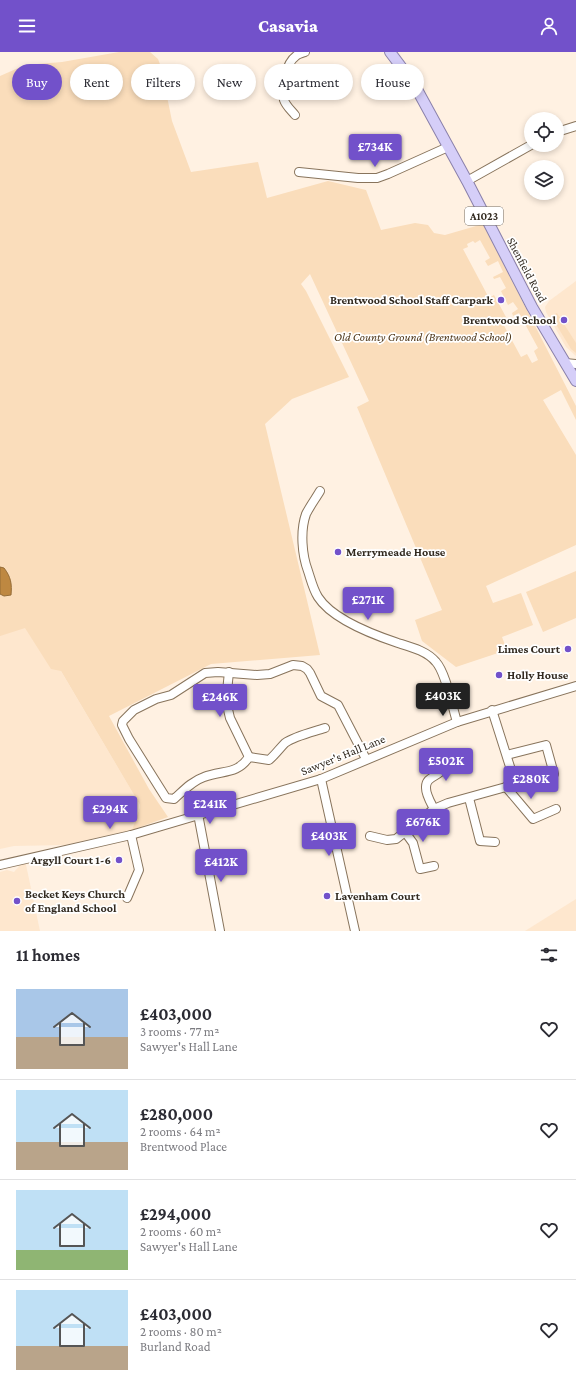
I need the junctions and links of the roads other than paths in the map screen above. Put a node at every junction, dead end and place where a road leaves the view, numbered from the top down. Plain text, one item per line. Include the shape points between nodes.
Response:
1 (305, 52) edge
2 (390, 52) edge
3 (295, 115) dead end
4 (576, 126) edge
5 (564, 130) edge
6 (448, 147) junction
7 (524, 149) edge
8 (299, 172) dead end
9 (466, 181) junction
10 (565, 363) junction
11 (576, 364) edge
12 (576, 381) edge
13 (320, 491) dead end
14 (229, 672) junction
15 (576, 686) edge
16 (492, 710) junction
17 (457, 722) junction
18 (325, 728) dead end
19 (507, 755) junction
20 (443, 756) dead end
21 (249, 757) junction
22 (366, 759) junction
23 (554, 774) dead end
24 (321, 779) junction
25 (506, 787) junction
26 (469, 798) junction
27 (434, 809) junction
28 (556, 809) dead end
29 (198, 814) junction
30 (405, 832) junction
31 (131, 835) junction
32 (370, 836) dead end
33 (495, 842) dead end
34 (0, 865) edge
35 (434, 866) dead end
36 (127, 898) dead end
37 (220, 931) edge
38 (355, 931) edge

1 - 3 street via 292,60 282,91 286,105
2 - 6 main road, Shenfield Road / A1023 via 414,84
4 - 5 street
6 - 8 street via 376,178
6 - 9 main road, Shenfield Road / A1023
7 - 9 street
9 - 10 main road, Shenfield Road / A1023 via 532,307
10 - 11 street
10 - 12 main road, Shenfield Road / A1023
13 - 17 street via 306,515 302,536 306,565 318,597 334,613 362,629 419,650 436,661 442,670
14 - 21 street via 226,701 230,718
14 - 21 street via 205,673 171,695 156,698 134,710 122,725 128,739 166,798 174,799 190,784 204,777 234,770 244,765
14 - 22 street via 270,674 293,665 307,669 321,696 338,705
15 - 16 street, Sawyer's Hall Lane
16 - 17 street, Sawyer's Hall Lane
16 - 19 street
17 - 22 street, Sawyer's Hall Lane
18 - 21 street via 294,738 269,760
19 - 23 street via 546,745
19 - 25 street via 512,773
20 - 27 street via 444,768 441,773 430,779 426,789
22 - 24 street, Sawyer's Hall Lane
24 - 29 street, Sawyer's Hall Lane
24 - 38 street
25 - 26 street
25 - 28 street via 533,819
26 - 27 street
26 - 33 street via 480,841
27 - 30 street
29 - 31 street, Sawyer's Hall Lane
29 - 37 street
30 - 32 street via 387,840
30 - 35 street via 413,843 420,869
31 - 34 street, Sawyer's Hall Lane
31 - 36 street via 139,870

